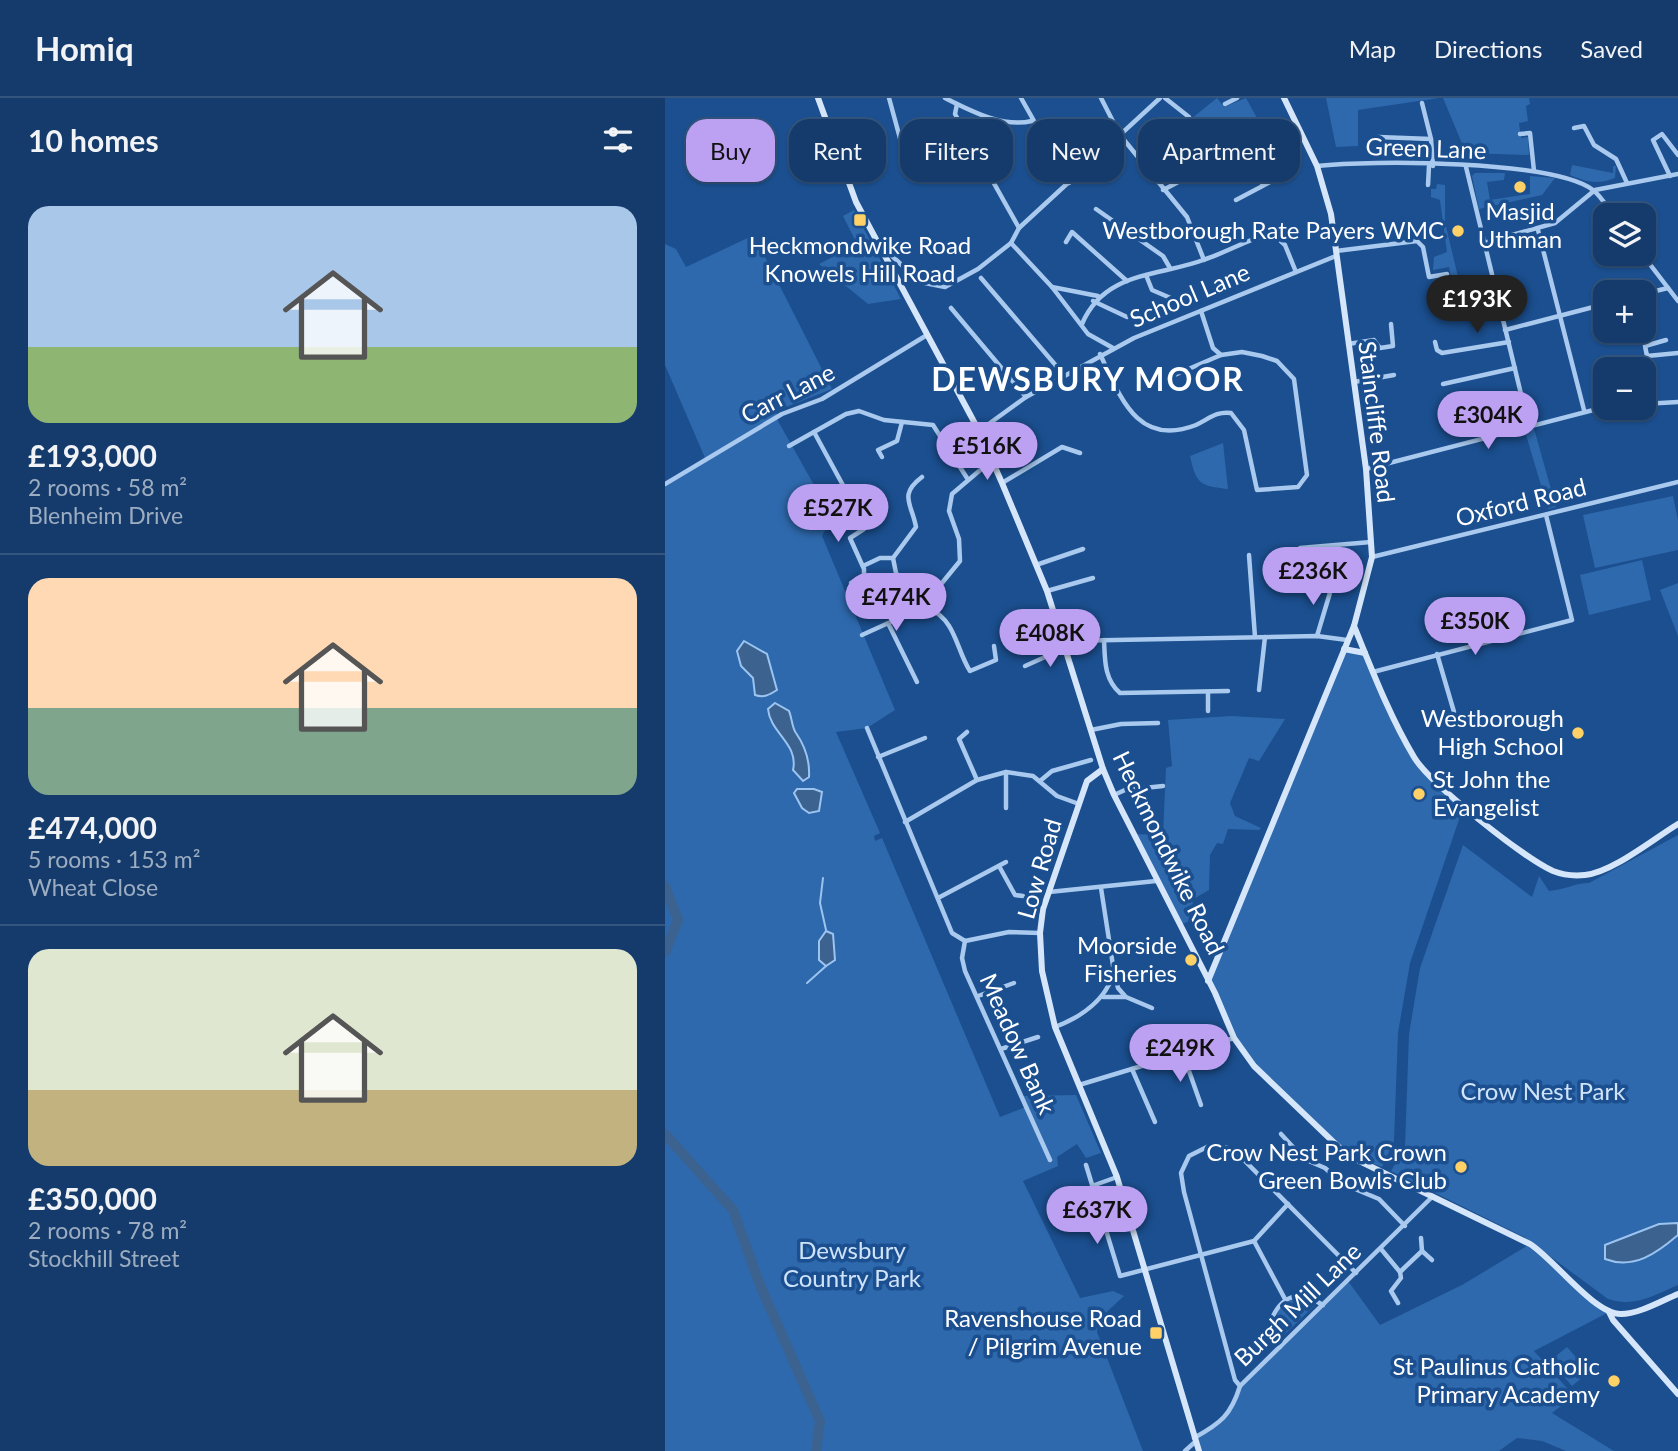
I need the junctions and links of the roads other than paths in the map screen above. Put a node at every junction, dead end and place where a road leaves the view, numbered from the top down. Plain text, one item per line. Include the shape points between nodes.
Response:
1 (818, 98) edge
2 (889, 98) edge
3 (945, 98) edge
4 (1021, 98) edge
5 (1101, 98) edge
6 (1160, 98) edge
7 (1165, 98) edge
8 (1237, 98) edge
9 (1284, 98) edge
10 (1422, 103) dead end
11 (957, 104) junction
12 (1225, 104) dead end
13 (1031, 119) edge
14 (1112, 119) edge
15 (1189, 119) edge
16 (1294, 119) edge
17 (1027, 122) edge
18 (1574, 128) dead end
19 (1300, 130) edge
20 (1124, 131) edge
21 (1520, 134) dead end
22 (1378, 137) dead end
23 (900, 138) edge
24 (1431, 139) junction
25 (1124, 140) edge
26 (1678, 155) edge
27 (1317, 166) junction
28 (1431, 166) junction
29 (1466, 167) junction
30 (1534, 171) junction
31 (1678, 174) edge
32 (1669, 176) junction
33 (1178, 182) edge
34 (1262, 182) edge
35 (1269, 182) edge
36 (1069, 183) edge
37 (1627, 183) junction
38 (1263, 185) junction
39 (1428, 185) dead end
40 (1163, 190) junction
41 (1595, 191) junction
42 (1236, 200) dead end
43 (1604, 203) edge
44 (1096, 209) dead end
45 (1019, 228) junction
46 (1538, 230) junction
47 (1066, 242) dead end
48 (1011, 243) junction
49 (1484, 243) junction
50 (1336, 253) junction
51 (883, 254) junction
52 (1204, 260) junction
53 (1651, 266) edge
54 (1170, 268) junction
55 (1296, 272) junction
56 (1146, 275) junction
57 (1447, 275) dead end
58 (981, 278) dead end
59 (1127, 281) junction
60 (1052, 287) junction
61 (1668, 288) junction
62 (1656, 291) edge
63 (1099, 296) junction
64 (1093, 301) junction
65 (1180, 302) dead end
66 (1678, 302) edge
67 (1593, 307) edge
68 (951, 308) dead end
69 (1201, 311) junction
70 (1560, 316) junction
71 (1127, 317) dead end
72 (1082, 324) junction
73 (1391, 324) dead end
74 (1506, 330) junction
75 (927, 335) junction
76 (1666, 340) dead end
77 (1435, 342) dead end
78 (1509, 342) junction
79 (1347, 345) junction
80 (1113, 348) junction
81 (1678, 353) edge
82 (1100, 354) junction
83 (1221, 355) junction
84 (1515, 368) junction
85 (1394, 375) dead end
86 (1061, 377) junction
87 (1170, 377) dead end
88 (1354, 382) junction
89 (1443, 384) dead end
90 (1026, 397) junction
91 (1678, 402) edge
92 (1656, 403) edge
93 (1593, 409) edge
94 (1584, 410) junction
95 (902, 422) junction
96 (1529, 426) junction
97 (979, 431) junction
98 (814, 432) junction
99 (789, 446) dead end
100 (1080, 453) dead end
101 (881, 457) dead end
102 (992, 460) junction
103 (1366, 469) junction
104 (922, 477) dead end
105 (967, 478) junction
106 (1678, 482) edge
107 (1002, 483) junction
108 (665, 484) edge
109 (845, 489) dead end
110 (1546, 515) junction
111 (864, 529) dead end
112 (1371, 542) junction
113 (1300, 548) dead end
114 (1083, 549) dead end
115 (1249, 555) dead end
116 (1371, 557) junction
117 (894, 558) junction
118 (1036, 565) junction
119 (863, 566) junction
120 (1313, 574) dead end
121 (1093, 578) dead end
122 (851, 583) dead end
123 (1047, 591) junction
124 (928, 600) junction
125 (920, 601) junction
126 (930, 608) junction
127 (919, 609) junction
128 (888, 623) junction
129 (1354, 626) junction
130 (1059, 628) junction
131 (862, 635) dead end
132 (1317, 636) junction
133 (1255, 637) junction
134 (1265, 637) junction
135 (1104, 640) junction
136 (1347, 640) junction
137 (1064, 645) junction
138 (994, 646) dead end
139 (1019, 646) dead end
140 (1344, 649) junction
141 (1365, 653) junction
142 (1437, 654) junction
143 (1025, 666) dead end
144 (1373, 672) junction
145 (917, 682) dead end
146 (1259, 690) dead end
147 (1228, 691) dead end
148 (1208, 692) junction
149 (1208, 711) dead end
150 (1454, 712) dead end
151 (1158, 723) dead end
152 (867, 728) dead end
153 (1091, 730) junction
154 (967, 732) dead end
155 (925, 738) dead end
156 (878, 757) junction
157 (1091, 760) dead end
158 (1103, 769) junction
159 (1006, 772) junction
160 (977, 780) junction
161 (1039, 781) junction
162 (1163, 786) dead end
163 (1114, 795) junction
164 (1079, 804) junction
165 (1006, 808) dead end
166 (905, 822) junction
167 (1678, 824) edge
168 (1006, 862) dead end
169 (999, 866) junction
170 (1156, 881) junction
171 (1101, 888) junction
172 (1049, 892) junction
173 (1023, 896) dead end
174 (938, 898) junction
175 (1040, 933) junction
176 (965, 941) junction
177 (1114, 972) junction
178 (1208, 981) junction
179 (1014, 983) dead end
180 (978, 996) junction
181 (1101, 997) junction
182 (1126, 997) junction
183 (1152, 1008) dead end
184 (1055, 1027) junction
185 (1038, 1037) dead end
186 (1234, 1038) junction
187 (1001, 1049) junction
188 (1183, 1054) junction
189 (1132, 1069) junction
190 (1079, 1085) junction
191 (1201, 1105) dead end
192 (1155, 1122) dead end
193 (1280, 1134) dead end
194 (1050, 1160) dead end
195 (1086, 1165) dead end
196 (1117, 1177) junction
197 (1363, 1180) dead end
198 (1092, 1186) junction
199 (1357, 1189) junction
200 (1432, 1197) junction
201 (1288, 1204) junction
202 (1405, 1226) junction
203 (1421, 1238) dead end
204 (1254, 1241) junction
205 (1381, 1249) junction
206 (1422, 1251) junction
207 (1201, 1255) junction
208 (1432, 1260) dead end
209 (1145, 1270) junction
210 (1400, 1272) junction
211 (1356, 1273) junction
212 (1678, 1294) edge
213 (1285, 1299) junction
214 (1398, 1303) dead end
215 (1323, 1305) junction
216 (1609, 1312) junction
217 (1280, 1348) junction
218 (1240, 1386) junction
219 (1678, 1394) edge
220 (1194, 1440) junction
221 (1185, 1451) edge
222 (1199, 1451) edge

1 - 51 street, Heckmondwike Road via 856,202
2 - 23 street
3 - 11 street
4 - 13 street
5 - 14 street
6 - 20 street
7 - 15 street
8 - 12 street
9 - 16 street, Staincliffe Road
10 - 24 street
11 - 17 street via 1012,124
11 - 45 street via 955,114
18 - 37 street via 1584,126 1594,145 1616,159
19 - 27 street, Staincliffe Road
21 - 30 street, Green Lane via 1530,133
22 - 24 street
24 - 28 street
25 - 40 street
26 - 32 street via 1662,134 1653,141
27 - 28 street, Green Lane
27 - 50 street, Staincliffe Road
28 - 29 street, Green Lane
28 - 39 street
29 - 30 street, Green Lane
29 - 49 street
30 - 41 street, Green Lane via 1567,178
31 - 32 street
32 - 37 street
33 - 40 street
34 - 38 street
35 - 38 street
36 - 45 street
37 - 41 street
38 - 42 street
40 - 52 street via 1187,217
41 - 43 street
41 - 46 street via 1555,223
44 - 54 street via 1163,256
45 - 48 street
46 - 49 street
46 - 70 street
47 - 59 street via 1072,232
48 - 51 street via 958,281 939,288 920,282 891,255
48 - 60 street
49 - 74 street
50 - 55 street, School Lane
50 - 57 street, School Lane via 1417,241 1423,247 1429,278
50 - 79 street, Staincliffe Road
51 - 75 street, Heckmondwike Road
52 - 54 street
52 - 55 street via 1272,233 1285,245
53 - 61 street
54 - 56 street
55 - 69 street, School Lane
56 - 59 street
56 - 65 street via 1152,290
58 - 86 street
59 - 63 street
60 - 63 street
60 - 72 street
61 - 62 street
61 - 66 street
63 - 64 street
64 - 71 street
64 - 72 street
67 - 70 street
68 - 90 street
69 - 80 street, School Lane
69 - 83 street via 1213,348
70 - 74 street
70 - 94 street
72 - 80 street via 1088,334
73 - 79 street via 1393,346 1380,348 1374,340
74 - 78 street
75 - 97 street, Heckmondwike Road
75 - 108 street, Carr Lane via 822,399 782,414
76 - 81 street via 1645,346 1647,356
77 - 78 street via 1442,353
78 - 84 street
79 - 88 street, Staincliffe Road
80 - 82 street, School Lane
82 - 83 street via 1122,404 1146,425 1184,428 1221,411 1231,413 1244,430 1257,491 1298,488 1307,475 1294,379 1277,361 1262,356 1242,352
82 - 86 street, School Lane
83 - 87 street
84 - 89 street
84 - 96 street
85 - 88 street
86 - 90 street, School Lane
88 - 103 street, Staincliffe Road
90 - 97 street, School Lane
91 - 92 street
93 - 94 street
94 - 96 street
95 - 98 street via 859,411
95 - 101 street via 897,441 878,450
95 - 105 street via 933,425
96 - 103 street
97 - 102 street, Heckmondwike Road
98 - 99 street
98 - 109 street
100 - 107 street via 1062,447
102 - 105 street
102 - 107 street, Heckmondwike Road
103 - 112 street, Staincliffe Road
104 - 117 street via 908,492 916,527
105 - 124 street via 950,500 960,561
106 - 110 street, Oxford Road
107 - 118 street, Heckmondwike Road
110 - 116 street, Oxford Road
110 - 142 street via 1571,620
111 - 119 street via 850,538
112 - 113 street
112 - 116 street, Staincliffe Road
114 - 118 street
115 - 133 street
116 - 129 street, Staincliffe Road
117 - 119 street
117 - 125 street via 897,573
118 - 123 street, Heckmondwike Road
119 - 122 street via 864,575
120 - 132 street via 1335,576
121 - 123 street
123 - 130 street, Heckmondwike Road
124 - 125 street
124 - 126 street
125 - 127 street
126 - 127 street
126 - 138 street via 950,626 970,671 996,660
127 - 128 street
128 - 131 street
128 - 145 street
129 - 136 street, Staincliffe Road
129 - 141 street
130 - 137 street, Heckmondwike Road
130 - 139 street
132 - 134 street
132 - 136 street
133 - 134 street
133 - 135 street
134 - 146 street
135 - 137 street
135 - 148 street via 1107,674 1120,693
136 - 140 street, Staincliffe Road
137 - 143 street
137 - 153 street, Heckmondwike Road
140 - 141 street
140 - 178 street, Staincliffe Road
141 - 144 street
142 - 144 street
142 - 150 street
144 - 167 street via 1427,775 1504,838 1554,871 1587,875
147 - 148 street
148 - 149 street
151 - 153 street
152 - 156 street
153 - 158 street, Heckmondwike Road
154 - 160 street via 959,739
155 - 156 street
156 - 166 street
157 - 161 street via 1052,771
158 - 163 street, Heckmondwike Road
158 - 164 street, Low Road via 1087,780
159 - 160 street
159 - 161 street
159 - 165 street
160 - 166 street
161 - 164 street via 1057,796
162 - 163 street
163 - 170 street, Heckmondwike Road
164 - 172 street, Low Road
166 - 174 street
168 - 169 street
169 - 173 street via 1015,895
169 - 174 street
170 - 171 street
170 - 178 street, Heckmondwike Road
171 - 172 street
171 - 177 street
172 - 175 street, Low Road
174 - 176 street via 948,927
175 - 176 street via 1009,932
175 - 184 street, Low Road via 1042,971
176 - 180 street, Meadow Bank via 965,971
177 - 181 street
177 - 182 street
178 - 186 street, Heckmondwike Road
179 - 180 street
180 - 187 street, Meadow Bank
181 - 182 street
181 - 184 street via 1073,1021
182 - 183 street
184 - 190 street, Low Road
185 - 187 street
186 - 188 street
186 - 200 street, Heckmondwike Road via 1254,1066 1347,1155
187 - 194 street, Meadow Bank
188 - 189 street
188 - 191 street
189 - 190 street
189 - 192 street
190 - 196 street, Low Road
193 - 199 street via 1304,1159
195 - 198 street
196 - 198 street
196 - 209 street, Low Road
197 - 199 street
198 - 209 street via 1120,1276
199 - 202 street via 1380,1199
200 - 202 street, Burgh Mill Lane
200 - 216 street, Heckmondwike Road via 1546,1254
201 - 204 street
201 - 207 street via 1234,1150 1213,1144 1201,1148 1189,1156 1181,1173
201 - 211 street
202 - 205 street, Burgh Mill Lane
203 - 206 street
204 - 207 street
204 - 213 street
205 - 210 street
205 - 211 street, Burgh Mill Lane
206 - 208 street
206 - 210 street
207 - 209 street
207 - 218 street
209 - 220 street, Low Road
210 - 214 street via 1391,1291
211 - 215 street, Burgh Mill Lane
212 - 216 street via 1622,1315
213 - 215 street via 1310,1297
213 - 217 street via 1273,1316
215 - 217 street, Burgh Mill Lane
216 - 219 street, Heckmondwike Road
217 - 218 street, Burgh Mill Lane
218 - 220 street, Burgh Mill Lane via 1234,1408
220 - 221 street, Burgh Mill Lane
220 - 222 street, Low Road

